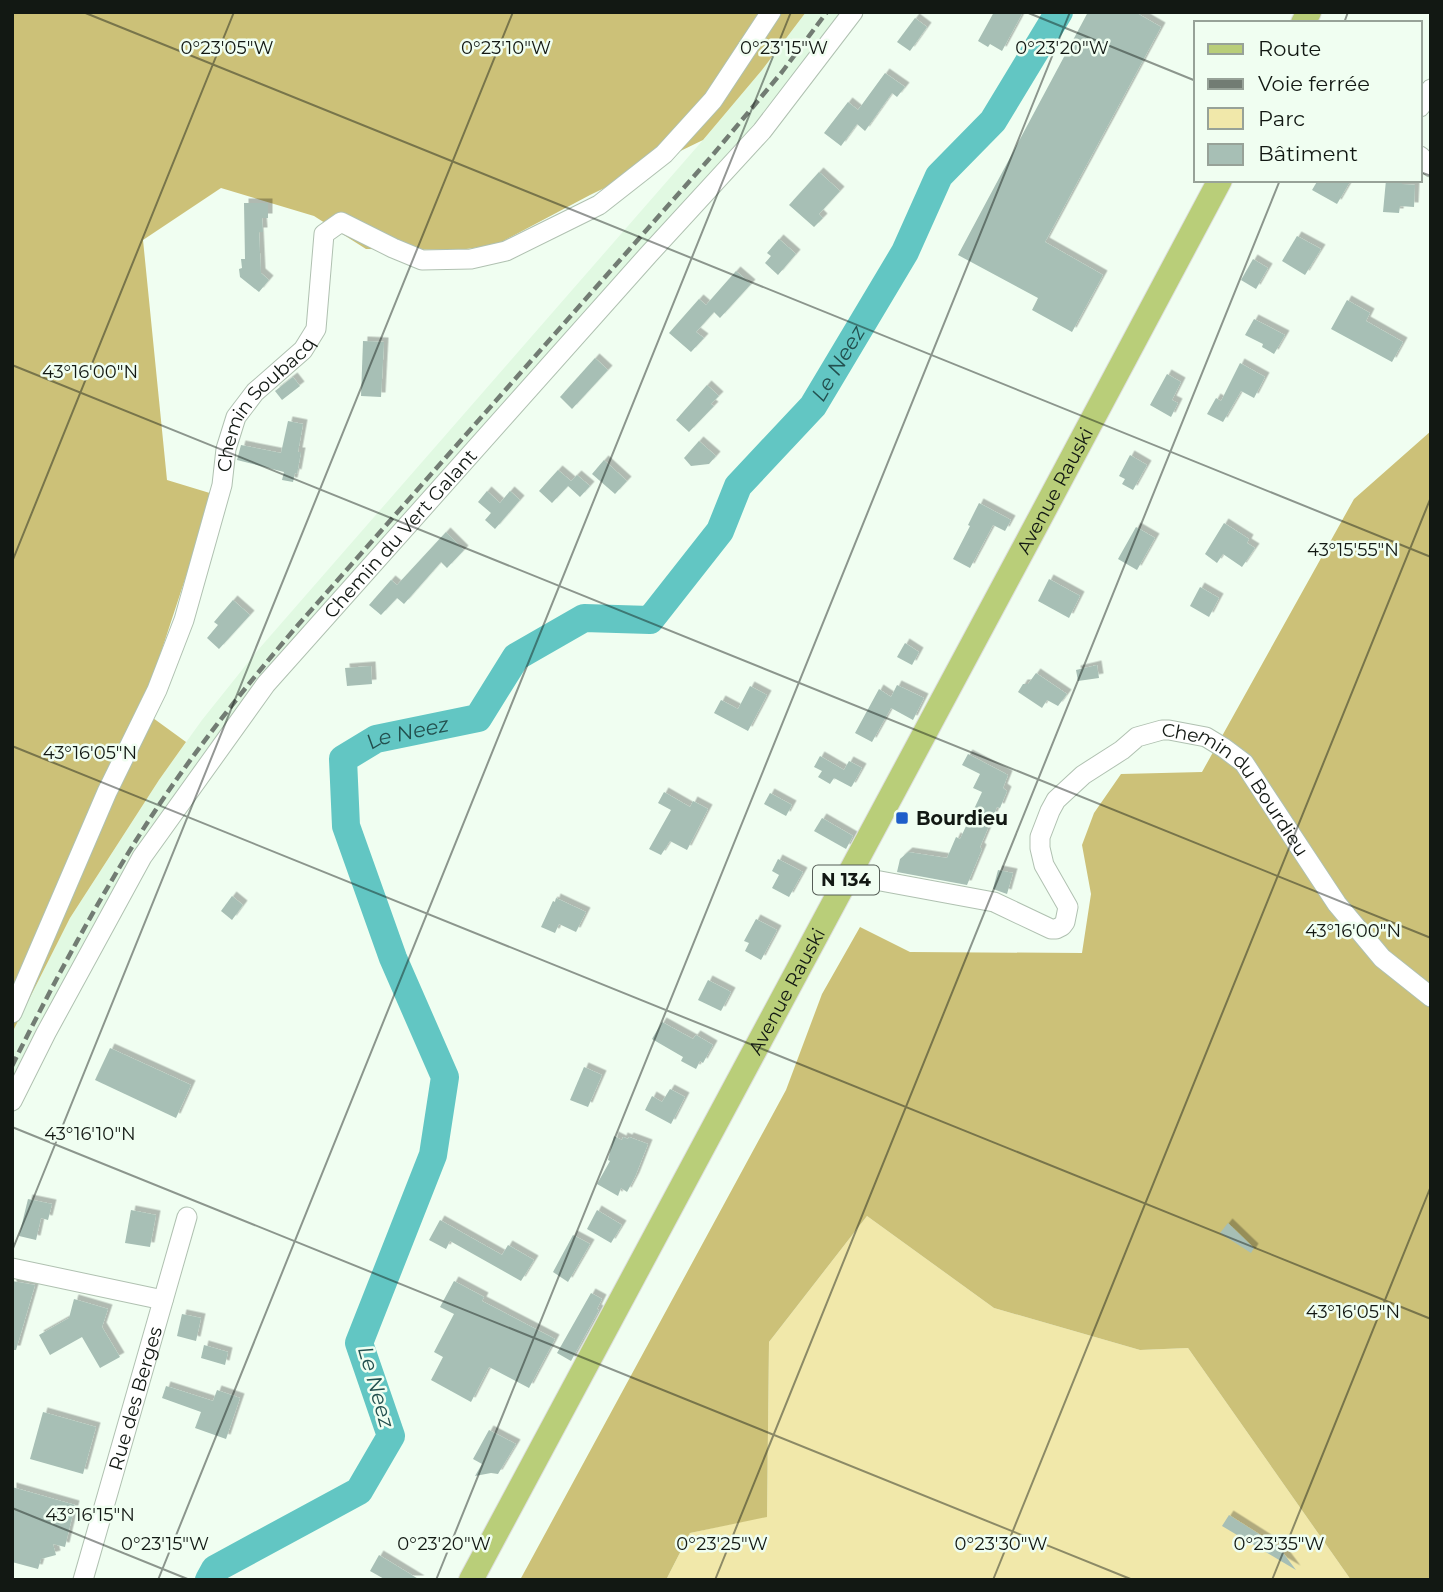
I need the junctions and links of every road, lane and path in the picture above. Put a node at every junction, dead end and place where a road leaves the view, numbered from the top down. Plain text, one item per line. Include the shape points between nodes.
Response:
1 (771, 12) edge
2 (853, 12) edge
3 (1219, 182) edge
4 (852, 868) junction
5 (1431, 998) edge
6 (12, 1013) edge
7 (12, 1101) edge
8 (187, 1217) dead end
9 (12, 1268) edge
10 (163, 1300) junction
11 (83, 1580) edge
12 (471, 1580) edge

1 - 6 street, Chemin Soubacq via 713,100 663,154 599,205 506,251 471,259 422,260 341,222 324,234 316,329 303,350 255,392 236,416 184,620 157,691 107,792
2 - 7 street, Chemin du Vert Galant via 762,131 267,684 142,857
3 - 4 main road, Avenue Rauski / N 134
4 - 5 street, Chemin du Bourdieu via 875,880 994,902 1056,929 1065,922 1068,907 1044,865 1040,848 1042,830 1056,800 1083,775 1143,734 1169,730 1206,737 1244,763 1337,904 1382,958
4 - 12 main road, Avenue Rauski / N 134
8 - 10 street, Rue des Berges
9 - 10 street
10 - 11 street, Rue des Berges

